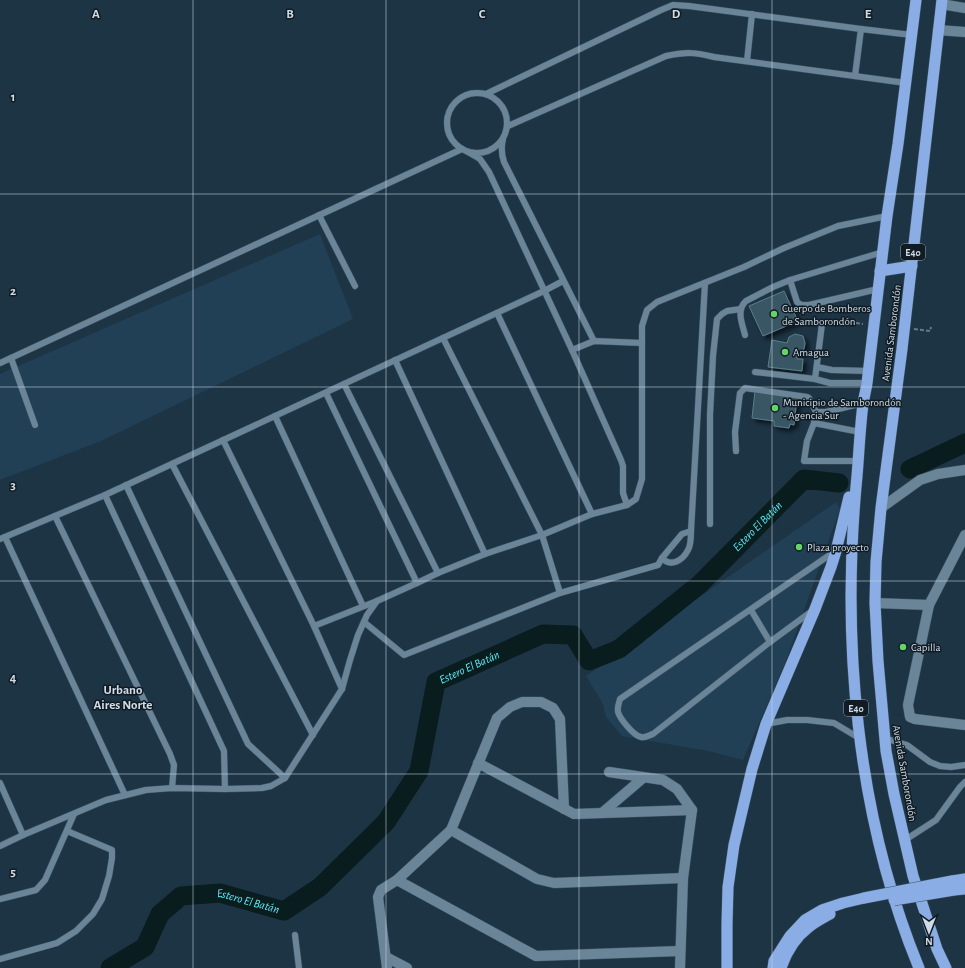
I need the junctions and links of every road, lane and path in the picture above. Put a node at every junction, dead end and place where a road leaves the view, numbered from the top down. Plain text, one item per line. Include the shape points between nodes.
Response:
1 (916, 0) edge
2 (941, 2) edge
3 (965, 8) edge
4 (752, 14) junction
5 (861, 29) junction
6 (938, 30) junction
7 (965, 32) edge
8 (912, 35) junction
9 (747, 61) junction
10 (855, 76) junction
11 (906, 83) junction
12 (486, 94) junction
13 (508, 126) junction
14 (503, 139) junction
15 (465, 150) junction
16 (319, 215) junction
17 (887, 216) junction
18 (883, 252) junction
19 (912, 266) junction
20 (880, 271) junction
21 (563, 280) junction
22 (790, 280) junction
23 (705, 283) junction
24 (355, 286) dead end
25 (878, 289) junction
26 (544, 291) junction
27 (741, 309) junction
28 (497, 313) junction
29 (843, 316) dead end
30 (822, 324) dead end
31 (874, 325) junction
32 (931, 327) dead end
33 (905, 328) junction
34 (745, 335) dead end
35 (443, 338) junction
36 (594, 341) junction
37 (642, 343) junction
38 (572, 350) junction
39 (11, 358) junction
40 (395, 360) junction
41 (0, 363) edge
42 (817, 366) junction
43 (869, 371) junction
44 (755, 372) dead end
45 (815, 379) junction
46 (867, 383) junction
47 (344, 384) junction
48 (326, 393) junction
49 (863, 403) junction
50 (816, 412) junction
51 (275, 416) junction
52 (814, 423) junction
53 (35, 425) dead end
54 (860, 432) junction
55 (223, 440) junction
56 (736, 451) dead end
57 (858, 461) junction
58 (172, 464) junction
59 (965, 470) edge
60 (126, 485) junction
61 (105, 495) junction
62 (627, 505) junction
63 (882, 508) junction
64 (592, 514) junction
65 (55, 516) junction
66 (710, 524) dead end
67 (691, 531) junction
68 (542, 535) junction
69 (965, 535) edge
70 (3, 538) edge
71 (836, 551) junction
72 (485, 554) junction
73 (662, 558) junction
74 (438, 573) junction
75 (417, 583) junction
76 (560, 593) junction
77 (377, 601) junction
78 (874, 603) junction
79 (363, 606) junction
80 (929, 606) junction
81 (815, 609) junction
82 (751, 610) junction
83 (364, 622) junction
84 (314, 626) junction
85 (770, 642) junction
86 (342, 689) junction
87 (766, 724) junction
88 (965, 725) edge
89 (312, 735) junction
90 (859, 738) junction
91 (884, 738) junction
92 (478, 763) junction
93 (965, 765) edge
94 (609, 772) dead end
95 (285, 778) junction
96 (644, 778) junction
97 (965, 782) edge
98 (0, 783) edge
99 (172, 788) junction
100 (226, 788) junction
101 (125, 795) junction
102 (564, 809) junction
103 (692, 810) junction
104 (602, 813) junction
105 (74, 814) junction
106 (451, 830) junction
107 (66, 831) junction
108 (23, 835) junction
109 (905, 840) junction
110 (1, 844) edge
111 (683, 878) junction
112 (397, 880) junction
113 (965, 880) edge
114 (957, 887) edge
115 (0, 899) edge
116 (865, 901) junction
117 (296, 936) dead end
118 (911, 948) junction
119 (937, 949) junction
120 (680, 950) junction
121 (386, 957) junction
122 (0, 959) edge
123 (299, 968) edge
124 (387, 968) edge
125 (407, 968) edge
126 (680, 968) edge
127 (727, 968) edge
128 (773, 968) edge
129 (781, 968) edge
130 (915, 968) edge
131 (919, 968) edge
132 (946, 968) edge
133 (952, 968) edge

1 - 8 highway, Avenida Samborondón / E40
2 - 3 street
2 - 6 highway, Avenida Samborondón / E40
4 - 5 lane
4 - 9 lane
4 - 12 lane via 673,5
5 - 8 lane
5 - 10 lane
6 - 7 street
6 - 19 highway, Avenida Samborondón / E40
8 - 11 highway, Avenida Samborondón / E40
9 - 10 lane
9 - 13 lane via 683,52 666,56
10 - 11 lane
11 - 17 highway, Avenida Samborondón / E40
12 - 13 lane via 502,105
12 - 15 lane via 467,94 450,110 447,118 449,133 452,140
13 - 14 lane
14 - 15 lane via 495,148 488,151 480,153
14 - 21 lane via 501,147 504,162
15 - 16 lane
15 - 26 lane via 480,160 489,172
16 - 24 lane
16 - 39 lane
17 - 18 highway, Avenida Samborondón / E40
17 - 23 lane via 838,226
18 - 20 highway, Avenida Samborondón / E40
18 - 22 lane
19 - 20 highway
19 - 33 highway, Avenida Samborondón / E40
20 - 25 highway, Avenida Samborondón / E40
21 - 26 lane
21 - 36 lane
22 - 25 lane via 797,302 801,305
22 - 27 lane via 746,301
23 - 37 lane via 657,302 647,310 642,326
23 - 67 lane
25 - 31 highway, Avenida Samborondón / E40
26 - 28 lane
26 - 38 lane
27 - 34 lane via 740,316
27 - 66 lane via 727,311 717,319 710,414
28 - 35 lane
28 - 64 lane
29 - 31 path via 843,321
30 - 42 lane
31 - 43 highway, Avenida Samborondón / E40
32 - 33 path via 930,331
33 - 63 highway, Avenida Samborondón / E40
35 - 40 lane
35 - 68 lane
36 - 37 lane
36 - 38 lane
37 - 62 lane via 642,479 636,499
38 - 62 lane via 621,460 623,493
39 - 41 lane
39 - 53 lane
40 - 47 lane
40 - 72 lane
42 - 43 lane via 832,370
42 - 45 lane
43 - 46 highway, Avenida Samborondón / E40
44 - 45 lane
45 - 46 lane via 830,383
46 - 49 highway, Avenida Samborondón / E40
47 - 48 lane
47 - 74 lane
48 - 51 lane
48 - 75 lane
49 - 50 lane
49 - 54 highway, Avenida Samborondón / E40
50 - 52 lane
50 - 56 lane via 807,397 745,388 740,394 735,432
51 - 55 lane
51 - 79 lane
52 - 54 lane
52 - 57 lane via 804,461
54 - 57 highway, Avenida Samborondón / E40
55 - 58 lane
55 - 84 lane
57 - 71 highway
57 - 90 highway, Avenida Samborondón / E40 via 853,513 851,627
58 - 60 lane
58 - 89 lane
59 - 63 street via 920,480
60 - 61 lane
60 - 95 lane via 248,744
61 - 65 lane
61 - 100 lane via 224,750
62 - 64 lane
63 - 78 highway, Avenida Samborondón / E40
64 - 68 lane
65 - 70 lane
65 - 99 lane via 170,754 174,765
67 - 73 lane via 682,534
67 - 73 lane via 689,550 679,562 672,563
68 - 72 lane
68 - 76 lane
69 - 80 street
70 - 101 lane
71 - 81 highway
71 - 82 lane
72 - 74 lane
73 - 76 lane via 658,565
74 - 75 lane
75 - 77 lane
76 - 83 lane via 404,654
77 - 79 lane
77 - 83 lane
78 - 80 street
78 - 91 highway, Avenida Samborondón / E40
79 - 84 lane
80 - 88 street via 908,705 910,717
81 - 85 lane
81 - 87 highway
82 - 85 lane
82 - 85 lane via 620,699 620,717 636,735 647,737
83 - 86 lane
84 - 86 lane
86 - 89 lane
87 - 90 lane via 788,720 834,723
87 - 127 highway via 752,769 734,845 728,887
89 - 95 lane
90 - 118 highway, Avenida Samborondón / E40 via 872,811 889,883
91 - 93 lane via 907,745 940,766 951,768
91 - 109 highway, Avenida Samborondón / E40
92 - 102 street
92 - 102 street via 497,718 510,707 522,702 541,702 553,708 560,719
92 - 106 street
94 - 96 street
95 - 100 lane via 266,787
96 - 103 street via 663,780 677,788
96 - 104 street
97 - 109 lane via 936,820
98 - 108 lane
99 - 100 lane
99 - 101 lane
101 - 105 lane
102 - 104 street via 574,814
103 - 104 street
103 - 111 street
105 - 107 lane
105 - 108 lane
106 - 111 street via 537,878 554,883
106 - 112 street
107 - 115 lane via 45,880 36,890
107 - 122 lane via 112,850 109,876 102,899 93,914 76,931 57,943
108 - 110 lane
109 - 119 highway, Avenida Samborondón / E40 via 913,876
111 - 120 street
112 - 120 street via 536,956
112 - 121 street via 382,890 378,897
113 - 114 highway
114 - 116 highway, bridge
116 - 128 highway via 843,902 804,920 774,960
116 - 129 highway via 833,912 808,927 788,951
117 - 123 lane
118 - 130 highway
118 - 131 highway, E40
119 - 132 highway, E40
119 - 133 highway
120 - 126 street
121 - 124 street
121 - 125 street

